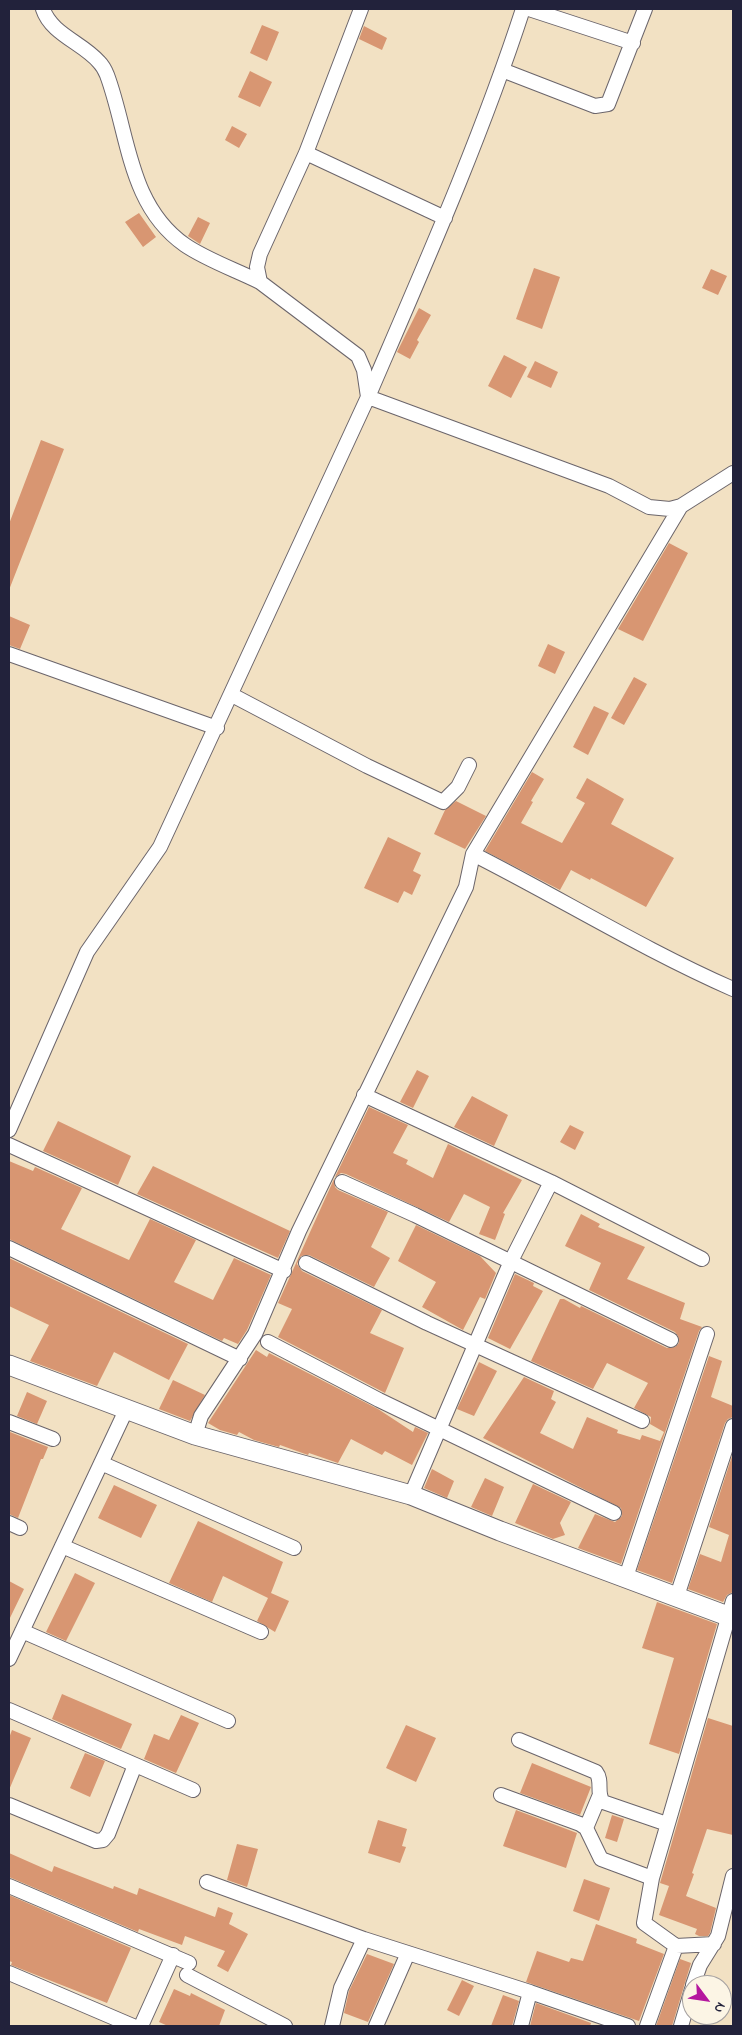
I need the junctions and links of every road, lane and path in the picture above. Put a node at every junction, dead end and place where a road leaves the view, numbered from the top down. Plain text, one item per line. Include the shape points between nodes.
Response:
1 (43, 9) edge
2 (361, 9) edge
3 (523, 9) edge
4 (529, 9) edge
5 (645, 9) edge
6 (633, 43) junction
7 (502, 70) junction
8 (306, 153) junction
9 (445, 218) junction
10 (260, 282) junction
11 (368, 397) junction
12 (733, 473) edge
13 (675, 508) junction
14 (9, 654) edge
15 (232, 695) junction
16 (217, 728) junction
17 (470, 766) dead end
18 (473, 854) junction
19 (733, 989) edge
20 (364, 1095) junction
21 (9, 1130) edge
22 (9, 1145) edge
23 (342, 1182) dead end
24 (551, 1182) junction
25 (9, 1248) edge
26 (702, 1259) dead end
27 (512, 1261) junction
28 (306, 1263) dead end
29 (284, 1271) junction
30 (707, 1334) dead end
31 (671, 1340) dead end
32 (268, 1342) dead end
33 (475, 1345) junction
34 (240, 1359) junction
35 (9, 1365) edge
36 (127, 1408) junction
37 (642, 1421) dead end
38 (9, 1422) edge
39 (733, 1426) edge
40 (440, 1429) junction
41 (195, 1435) junction
42 (53, 1439) dead end
43 (101, 1463) junction
44 (412, 1495) junction
45 (614, 1513) dead end
46 (62, 1546) junction
47 (294, 1548) dead end
48 (626, 1577) junction
49 (677, 1596) junction
50 (732, 1612) edge
51 (22, 1631) junction
52 (261, 1632) dead end
53 (9, 1659) edge
54 (9, 1710) edge
55 (228, 1721) dead end
56 (520, 1740) dead end
57 (136, 1765) junction
58 (193, 1790) dead end
59 (501, 1795) dead end
60 (599, 1797) junction
61 (9, 1804) edge
62 (667, 1824) junction
63 (586, 1828) junction
64 (733, 1876) edge
65 (652, 1878) junction
66 (207, 1882) dead end
67 (9, 1886) edge
68 (364, 1938) junction
69 (714, 1944) junction
70 (676, 1946) junction
71 (408, 1953) junction
72 (173, 1955) junction
73 (9, 1973) edge
74 (696, 1975) edge
75 (530, 1992) junction
76 (133, 2026) edge
77 (141, 2026) edge
78 (285, 2026) edge
79 (332, 2026) edge
80 (376, 2026) edge
81 (521, 2026) edge
82 (628, 2026) edge
83 (647, 2026) edge

1 - 10 street via 57,29 98,61 107,75 135,178 148,206 166,230 186,245
2 - 8 street
3 - 7 street
4 - 6 street
5 - 6 street
6 - 7 street via 608,104 601,106
7 - 9 street
8 - 9 street
8 - 10 street via 260,254 257,267
9 - 11 street
10 - 11 street via 358,356 364,370
11 - 13 street via 609,486 648,507
11 - 15 street
12 - 13 street
13 - 18 street
14 - 16 street
15 - 16 street
15 - 17 street via 443,802 458,787
16 - 21 street via 160,847 87,952
18 - 19 street via 675,964
18 - 20 street via 466,887
20 - 24 street
20 - 29 street via 299,1230
22 - 29 street
23 - 27 street
24 - 26 street
24 - 27 street
25 - 34 street
27 - 31 street
27 - 33 street
28 - 33 street
29 - 34 street
30 - 48 street
32 - 40 street
33 - 37 street
33 - 40 street
34 - 41 street via 201,1416
35 - 36 street
36 - 41 street
36 - 43 street
38 - 42 street
39 - 49 street
40 - 44 street
40 - 45 street
41 - 44 street
43 - 46 street
43 - 47 street
44 - 48 street
46 - 51 street
46 - 52 street
48 - 49 street
49 - 50 street
50 - 62 street
51 - 53 street
51 - 55 street
54 - 57 street
56 - 60 street via 596,1772 599,1776
57 - 58 street
57 - 61 street via 103,1840 96,1841
59 - 63 street
60 - 62 street via 603,1802
60 - 63 street
62 - 65 street
63 - 65 street via 601,1859
64 - 69 street
65 - 70 street via 644,1923
66 - 68 street
67 - 72 street
68 - 71 street
68 - 79 street via 342,1988
69 - 70 street
69 - 74 street
70 - 83 street
71 - 75 street
71 - 80 street
72 - 77 street
72 - 78 street via 188,1969
73 - 76 street
75 - 81 street
75 - 82 street

